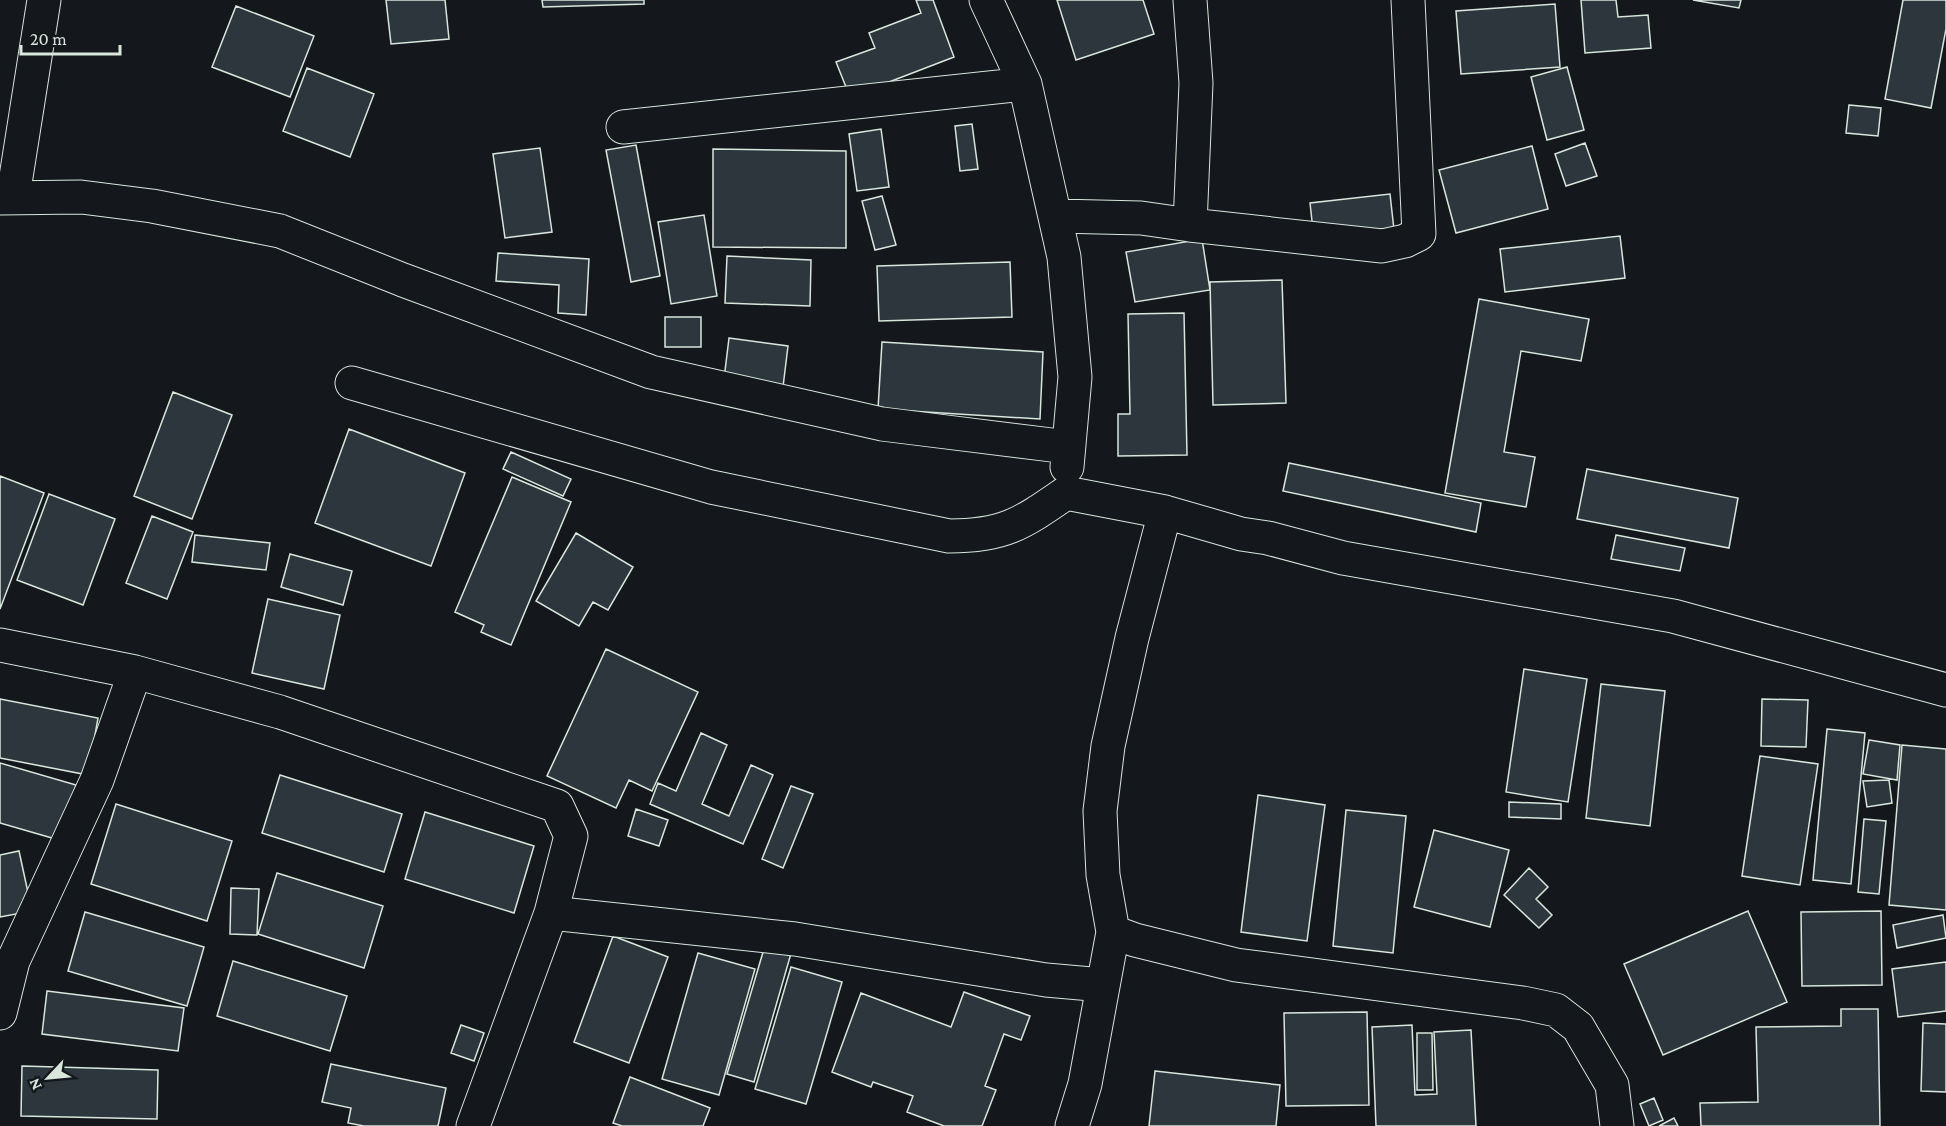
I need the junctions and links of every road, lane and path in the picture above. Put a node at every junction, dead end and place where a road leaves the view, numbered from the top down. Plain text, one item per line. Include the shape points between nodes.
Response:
1 (44, 0) edge
2 (986, 0) edge
3 (1190, 0) edge
4 (1408, 0) edge
5 (1025, 84) junction
6 (623, 128) dead end
7 (6, 197) edge
8 (1057, 216) junction
9 (1190, 225) junction
10 (352, 383) dead end
11 (1068, 447) junction
12 (1066, 493) junction
13 (1166, 512) junction
14 (0, 645) edge
15 (135, 672) junction
16 (1946, 690) edge
17 (551, 913) junction
18 (1113, 932) junction
19 (6, 961) edge
20 (1103, 986) junction
21 (0, 1013) edge
22 (473, 1126) edge
23 (1072, 1126) edge
24 (1617, 1126) edge

1 - 7 street
2 - 5 street
3 - 9 street via 1196,83
4 - 9 street via 1419,234 1382,246
5 - 6 street
5 - 8 street
7 - 11 street via 81,197 132,203 280,231 651,372 882,424
8 - 9 street via 1141,218
8 - 11 street via 1075,377
10 - 12 street via 711,487 949,536 984,536 1015,526
11 - 12 street
12 - 13 street
13 - 16 street via 1343,558 1673,616
13 - 18 street via 1108,746 1100,811 1103,876
14 - 15 street
15 - 17 street via 280,712 557,806 571,836
15 - 19 street via 97,780
17 - 20 street via 795,939
17 - 22 street
18 - 20 street
18 - 24 street via 1236,965 1556,1010 1578,1027 1612,1085
19 - 21 street
20 - 23 street

